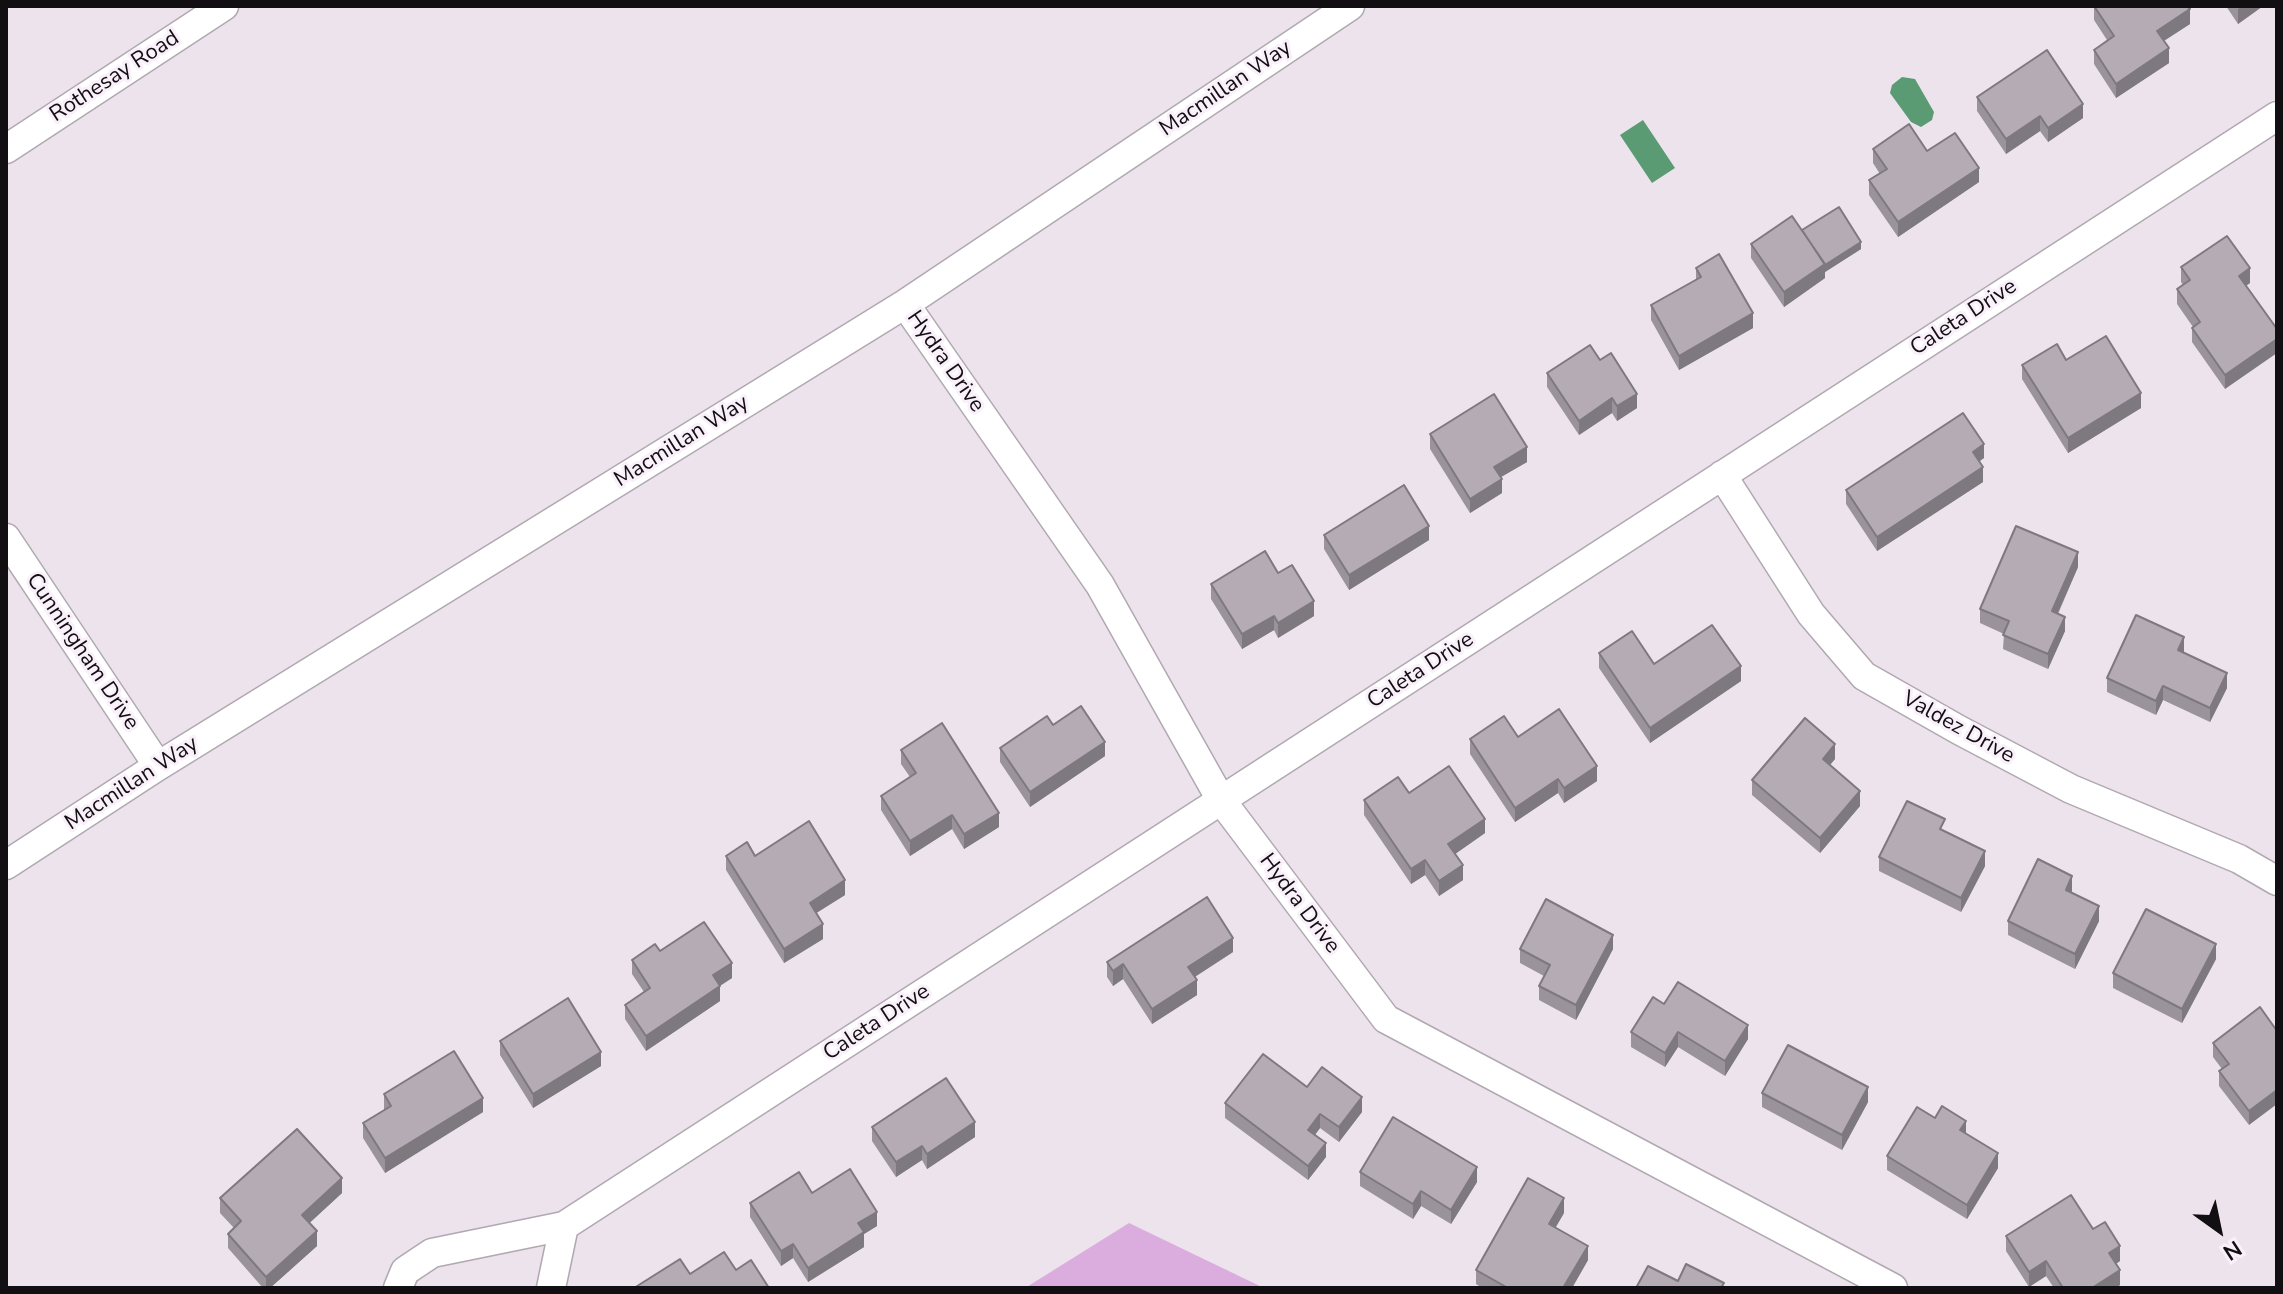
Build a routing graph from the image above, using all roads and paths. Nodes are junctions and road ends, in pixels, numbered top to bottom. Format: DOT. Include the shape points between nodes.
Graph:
graph roads {
  1 [pos="224,6"];
  2 [pos="1350,6"];
  3 [pos="2273,126"];
  4 [pos="6,149"];
  5 [pos="905,304"];
  6 [pos="1722,475"];
  7 [pos="6,538"];
  8 [pos="158,766"];
  9 [pos="1221,800"];
  10 [pos="6,865"];
  11 [pos="2277,881"];
  12 [pos="564,1226"];
  13 [pos="398,1288"];
  14 [pos="551,1288"];
  15 [pos="1893,1288"];
  1 -- 4 [label="street, Rothesay Road"];
  2 -- 5 [label="street, Macmillan Way"];
  3 -- 6 [label="street, Caleta Drive"];
  5 -- 8 [label="street, Macmillan Way"];
  5 -- 9 [label="street, Hydra Drive" via="1100,585"];
  6 -- 9 [label="street, Caleta Drive"];
  6 -- 11 [label="street, Valdez Drive" via="1811,614 1864,676 2071,789 2239,859"];
  7 -- 8 [label="street, Cunningham Drive"];
  8 -- 10 [label="street, Macmillan Way"];
  9 -- 12 [label="street, Caleta Drive"];
  9 -- 15 [label="street, Hydra Drive" via="1386,1019"];
  12 -- 13 [label="street, Caleta Drive" via="432,1253 405,1271"];
  12 -- 14 [label="street"];
}
